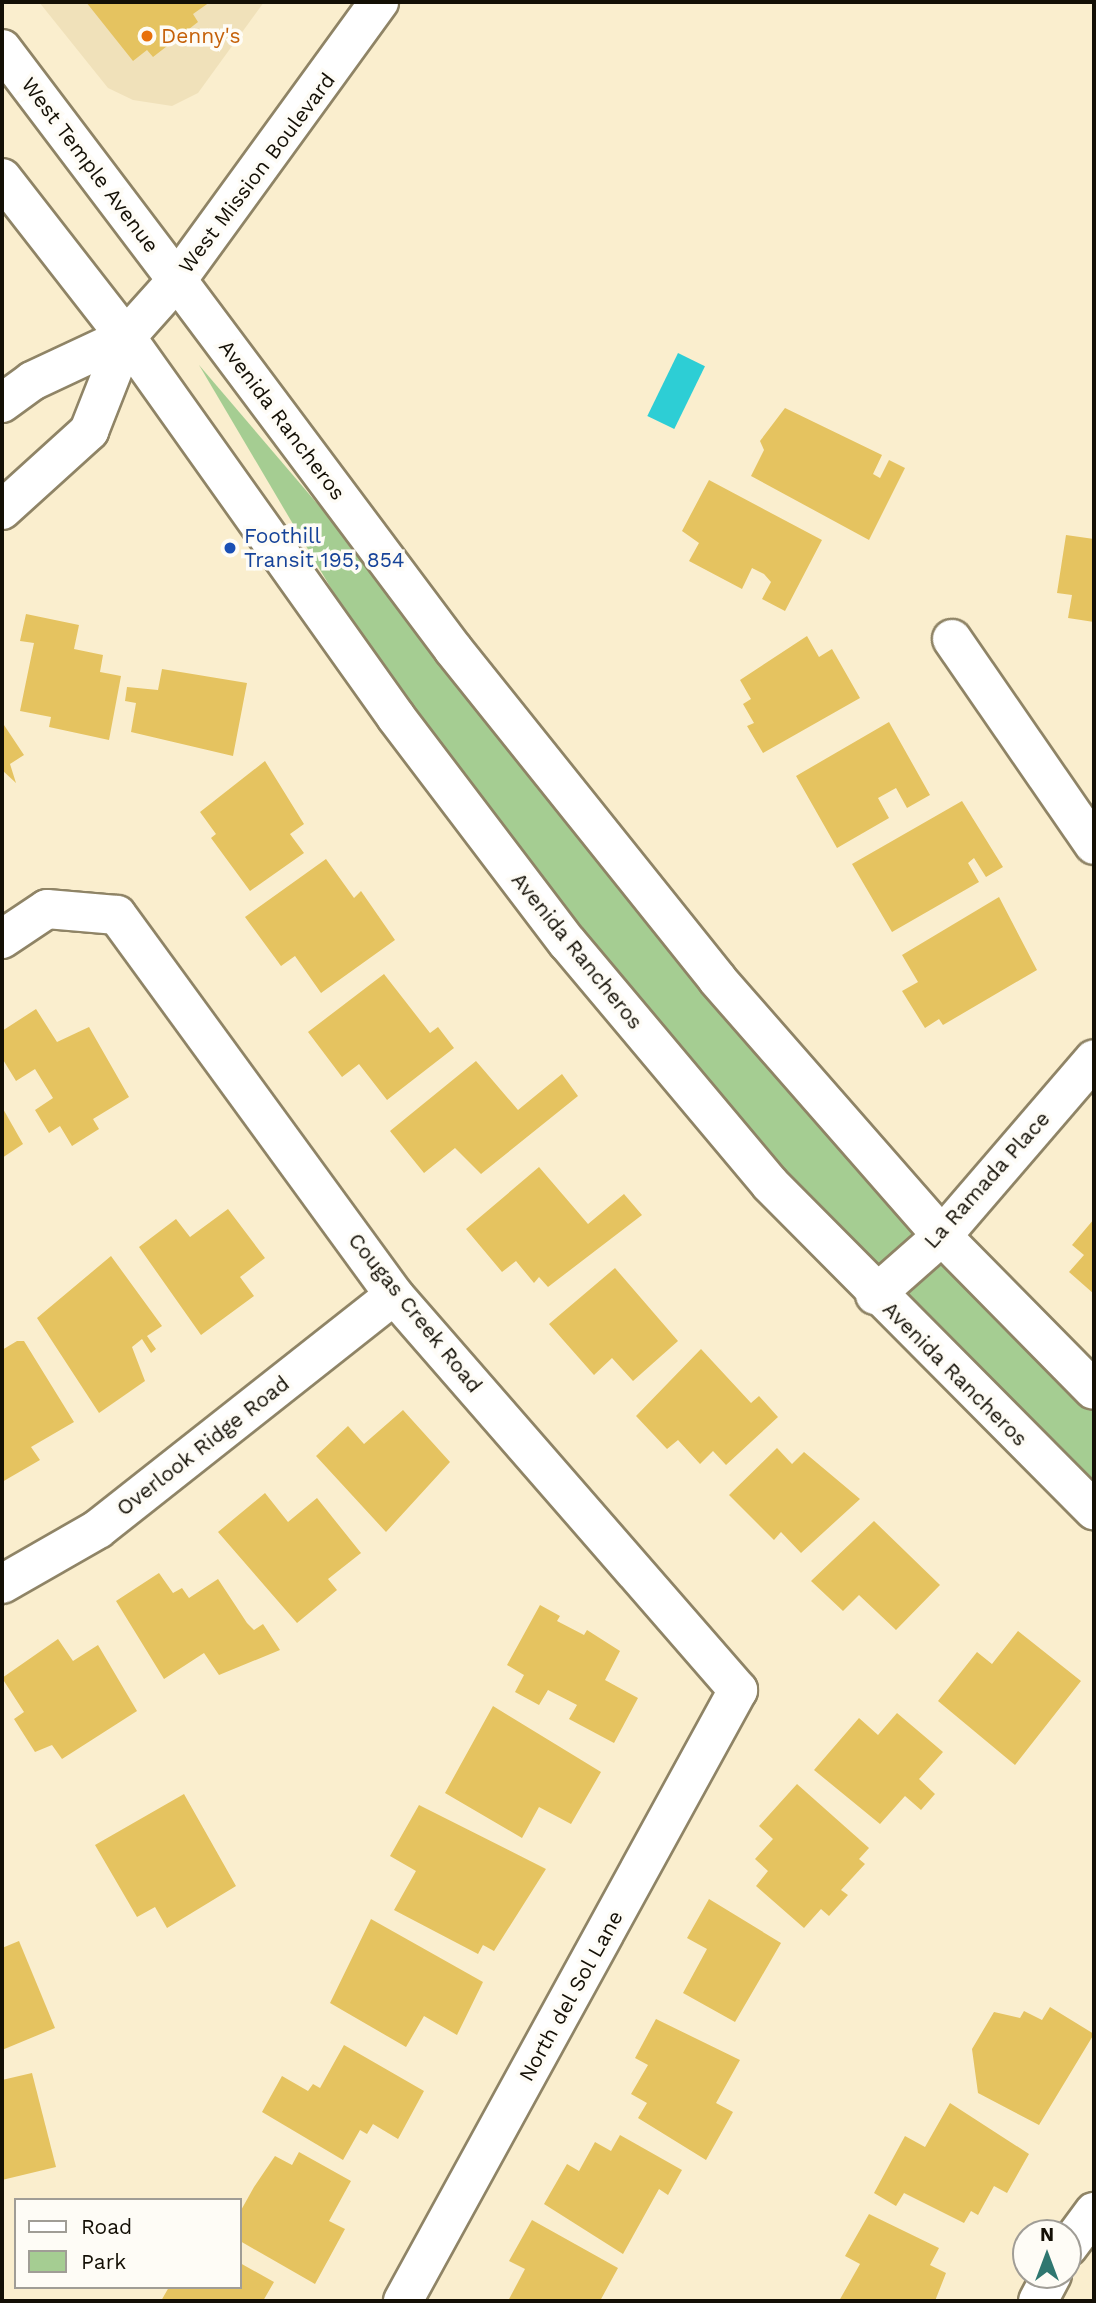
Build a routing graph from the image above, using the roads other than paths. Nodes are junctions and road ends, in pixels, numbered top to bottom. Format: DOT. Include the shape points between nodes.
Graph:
graph roads {
  1 [pos="379,2"];
  2 [pos="2,50"];
  3 [pos="2,178"];
  4 [pos="177,280"];
  5 [pos="126,337"];
  6 [pos="2,404"];
  7 [pos="2,510"];
  8 [pos="952,639"];
  9 [pos="1094,845"];
  10 [pos="2,939"];
  11 [pos="1094,1059"];
  12 [pos="942,1236"];
  13 [pos="394,1295"];
  14 [pos="875,1295"];
  15 [pos="1094,1390"];
  16 [pos="1094,1510"];
  17 [pos="2,1584"];
  18 [pos="738,1690"];
  19 [pos="403,2301"];
  1 -- 4 [label="main road, West Mission Boulevard"];
  2 -- 4 [label="main road, West Temple Avenue"];
  3 -- 5 [label="main road"];
  4 -- 5 [label="main road, West Mission Boulevard"];
  4 -- 12 [label="main road, Avenida Rancheros" via="470,670 717,979"];
  5 -- 6 [label="main road" via="32,381"];
  5 -- 7 [label="main road" via="89,431"];
  5 -- 14 [label="main road, Avenida Rancheros" via="396,717 566,943 770,1184"];
  8 -- 9 [label="main road"];
  10 -- 13 [label="main road, Cougas Creek Road" via="47,909 117,915"];
  11 -- 12 [label="main road, La Ramada Place"];
  12 -- 14 [label="main road, La Ramada Place"];
  12 -- 15 [label="main road, Avenida Rancheros"];
  13 -- 17 [label="main road, Overlook Ridge Road" via="98,1529"];
  13 -- 18 [label="main road, Cougas Creek Road"];
  14 -- 16 [label="main road, Avenida Rancheros"];
  18 -- 19 [label="main road, North del Sol Lane"];
}
